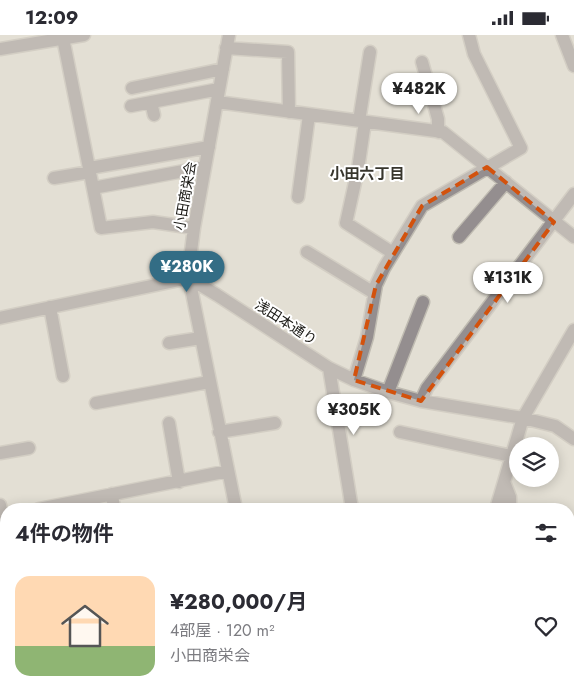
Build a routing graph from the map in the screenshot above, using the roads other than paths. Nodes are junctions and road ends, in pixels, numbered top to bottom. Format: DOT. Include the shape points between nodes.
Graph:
graph roads {
  1 [pos="84,35"];
  2 [pos="229,35"];
  3 [pos="469,35"];
  4 [pos="562,35"];
  5 [pos="63,38"];
  6 [pos="226,48"];
  7 [pos="0,49"];
  8 [pos="370,52"];
  9 [pos="422,62"];
  10 [pos="574,66"];
  11 [pos="223,69"];
  12 [pos="132,88"];
  13 [pos="219,89"];
  14 [pos="217,102"];
  15 [pos="131,106"];
  16 [pos="289,112"];
  17 [pos="309,115"];
  18 [pos="362,122"];
  19 [pos="438,132"];
  20 [pos="209,147"];
  21 [pos="205,167"];
  22 [pos="487,167"];
  23 [pos="90,170"];
  24 [pos="54,178"];
  25 [pos="506,183"];
  26 [pos="93,188"];
  27 [pos="574,194"];
  28 [pos="298,197"];
  29 [pos="554,222"];
  30 [pos="194,228"];
  31 [pos="459,237"];
  32 [pos="574,237"];
  33 [pos="307,252"];
  34 [pos="393,253"];
  35 [pos="189,278"];
  36 [pos="374,293"];
  37 [pos="423,302"];
  38 [pos="50,307"];
  39 [pos="0,318"];
  40 [pos="574,330"];
  41 [pos="200,338"];
  42 [pos="169,343"];
  43 [pos="329,368"];
  44 [pos="63,376"];
  45 [pos="354,380"];
  46 [pos="209,382"];
  47 [pos="388,392"];
  48 [pos="421,401"];
  49 [pos="96,403"];
  50 [pos="523,418"];
  51 [pos="169,423"];
  52 [pos="275,423"];
  53 [pos="400,431"];
  54 [pos="219,432"];
  55 [pos="517,437"];
  56 [pos="574,439"];
  57 [pos="29,448"];
  58 [pos="0,453"];
  59 [pos="509,456"];
  60 [pos="509,463"];
  61 [pos="228,471"];
  62 [pos="178,481"];
  63 [pos="504,482"];
  64 [pos="112,494"];
  65 [pos="68,503"];
  66 [pos="113,503"];
  67 [pos="235,503"];
  68 [pos="351,503"];
  69 [pos="498,503"];
  70 [pos="510,503"];
  1 -- 5 [label="street"];
  2 -- 6 [label="street, 小田商栄会"];
  3 -- 22 [label="street" via="474,54 521,149"];
  4 -- 10 [label="street"];
  5 -- 7 [label="street"];
  5 -- 23 [label="street"];
  6 -- 11 [label="street, 小田商栄会"];
  6 -- 16 [label="street" via="288,52"];
  8 -- 18 [label="street"];
  9 -- 19 [label="street" via="438,119"];
  11 -- 12 [label="street"];
  11 -- 13 [label="street, 小田商栄会"];
  13 -- 14 [label="street, 小田商栄会"];
  13 -- 15 [label="street" via="153,109"];
  14 -- 16 [label="street"];
  14 -- 20 [label="street, 小田商栄会"];
  16 -- 17 [label="street"];
  17 -- 18 [label="street"];
  17 -- 28 [label="street"];
  18 -- 19 [label="street"];
  18 -- 34 [label="street" via="358,169 346,223"];
  19 -- 22 [label="street" via="443,132"];
  20 -- 21 [label="street, 小田商栄会"];
  20 -- 23 [label="street"];
  21 -- 26 [label="street"];
  21 -- 30 [label="street, 小田商栄会"];
  22 -- 25 [label="street"];
  22 -- 34 [label="street" via="422,206"];
  23 -- 24 [label="street"];
  23 -- 26 [label="street"];
  25 -- 29 [label="street"];
  25 -- 31 [label="street"];
  26 -- 30 [label="street" via="100,228 153,222"];
  27 -- 29 [label="street"];
  29 -- 32 [label="street"];
  29 -- 48 [label="street" via="427,388"];
  30 -- 35 [label="street, 小田商栄会"];
  33 -- 36 [label="street"];
  34 -- 36 [label="street"];
  35 -- 38 [label="street"];
  35 -- 41 [label="street, 小田商栄会"];
  35 -- 43 [label="street, 浅田本通り"];
  36 -- 45 [label="street"];
  37 -- 47 [label="street"];
  38 -- 39 [label="street"];
  38 -- 44 [label="street"];
  40 -- 50 [label="street"];
  41 -- 42 [label="street"];
  41 -- 46 [label="street, 小田商栄会"];
  43 -- 45 [label="street, 浅田本通り"];
  43 -- 68 [label="street"];
  45 -- 47 [label="street, 浅田本通り"];
  46 -- 49 [label="street"];
  46 -- 54 [label="street, 小田商栄会"];
  47 -- 48 [label="street, 浅田本通り"];
  48 -- 50 [label="street, 浅田本通り"];
  50 -- 55 [label="street"];
  50 -- 56 [label="street, 浅田本通り" via="555,426"];
  51 -- 62 [label="street"];
  52 -- 54 [label="street"];
  53 -- 59 [label="street"];
  54 -- 61 [label="street, 小田商栄会"];
  57 -- 58 [label="street"];
  60 -- 63 [label="street"];
  61 -- 62 [label="street"];
  61 -- 67 [label="street, 小田商栄会"];
  62 -- 64 [label="street"];
  63 -- 69 [label="street"];
  63 -- 70 [label="street"];
  64 -- 65 [label="street"];
  64 -- 66 [label="street"];
}
